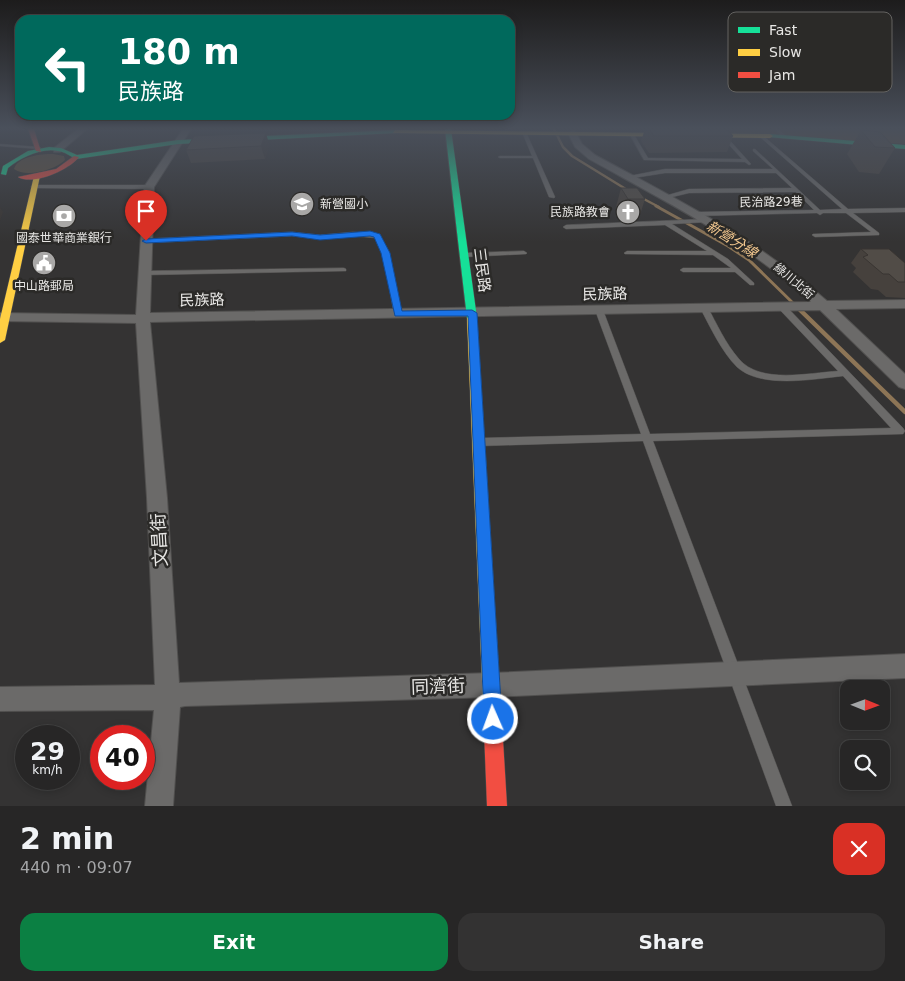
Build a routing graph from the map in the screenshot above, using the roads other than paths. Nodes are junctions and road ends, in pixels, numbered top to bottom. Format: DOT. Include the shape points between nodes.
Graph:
graph roads {
  1 [pos="66,167"];
  2 [pos="162,167"];
  3 [pos="453,167"];
  4 [pos="539,167"];
  5 [pos="610,167"];
  6 [pos="772,167"];
  7 [pos="797,167"];
  8 [pos="777,171"];
  9 [pos="2,174"];
  10 [pos="627,177"];
  11 [pos="36,182"];
  12 [pos="149,187"];
  13 [pos="797,190"];
  14 [pos="664,197"];
  15 [pos="552,198"];
  16 [pos="905,210"];
  17 [pos="848,212"];
  18 [pos="820,213"];
  19 [pos="699,219"];
  20 [pos="668,224"];
  21 [pos="566,227"];
  22 [pos="815,236"];
  23 [pos="146,241"];
  24 [pos="524,253"];
  25 [pos="627,253"];
  26 [pos="714,253"];
  27 [pos="465,255"];
  28 [pos="344,270"];
  29 [pos="683,270"];
  30 [pos="738,270"];
  31 [pos="145,273"];
  32 [pos="752,284"];
  33 [pos="905,304"];
  34 [pos="782,307"];
  35 [pos="816,307"];
  36 [pos="704,308"];
  37 [pos="599,310"];
  38 [pos="472,313"];
  39 [pos="398,314"];
  40 [pos="3,317"];
  41 [pos="143,319"];
  42 [pos="0,340"];
  43 [pos="844,373"];
  44 [pos="905,383"];
  45 [pos="647,438"];
  46 [pos="480,442"];
  47 [pos="905,666"];
  48 [pos="735,673"];
  49 [pos="492,684"];
  50 [pos="168,697"];
  51 [pos="0,700"];
  52 [pos="159,806"];
  53 [pos="497,806"];
  54 [pos="784,806"];
  1 -- 11 [label="street"];
  2 -- 12 [label="street, 文昌街"];
  3 -- 27 [label="street, 三民路"];
  4 -- 15 [label="lane"];
  5 -- 10 [label="street, 綠川北街"];
  6 -- 8 [label="lane"];
  7 -- 17 [label="lane, 民治路29巷"];
  8 -- 10 [label="lane" via="665,171"];
  8 -- 13 [label="lane"];
  9 -- 11 [label="street"];
  10 -- 14 [label="street, 綠川北街"];
  11 -- 12 [label="lane"];
  11 -- 40 [label="street"];
  12 -- 23 [label="street, 文昌街"];
  13 -- 14 [label="lane" via="689,191"];
  13 -- 18 [label="lane"];
  14 -- 19 [label="street, 綠川北街"];
  16 -- 17 [label="lane, 民治路29巷"];
  17 -- 18 [label="lane, 民治路29巷"];
  17 -- 22 [label="lane, 民治路29巷" via="877,234"];
  18 -- 19 [label="lane, 民治路29巷"];
  19 -- 20 [label="lane, 民治路29巷"];
  19 -- 35 [label="street, 綠川北街" via="734,237 774,264"];
  20 -- 21 [label="lane, 民治路29巷"];
  20 -- 26 [label="lane"];
  23 -- 31 [label="street, 文昌街"];
  23 -- 39 [label="lane" via="292,234 320,238 353,234 378,236 386,253"];
  24 -- 27 [label="lane"];
  25 -- 26 [label="lane"];
  26 -- 30 [label="lane"];
  27 -- 38 [label="street, 三民路"];
  28 -- 31 [label="lane"];
  29 -- 30 [label="lane"];
  30 -- 32 [label="lane"];
  31 -- 41 [label="street, 文昌街"];
  33 -- 35 [label="street"];
  34 -- 35 [label="street"];
  34 -- 36 [label="street, 民族路"];
  34 -- 43 [label="lane"];
  35 -- 44 [label="street, 綠川北街"];
  36 -- 37 [label="street, 民族路"];
  36 -- 43 [label="lane" via="730,351 742,367 750,371 780,377"];
  37 -- 38 [label="street, 民族路"];
  37 -- 45 [label="lane"];
  38 -- 39 [label="street, 民族路"];
  38 -- 46 [label="street, 三民路"];
  39 -- 41 [label="street, 民族路"];
  40 -- 41 [label="street, 民族路"];
  40 -- 42 [label="street"];
  41 -- 50 [label="street, 文昌街"];
  43 -- 45 [label="lane" via="900,431"];
  45 -- 46 [label="lane"];
  45 -- 48 [label="lane"];
  46 -- 49 [label="street, 三民路"];
  47 -- 48 [label="street, 同濟街"];
  48 -- 49 [label="street, 同濟街"];
  48 -- 54 [label="lane"];
  49 -- 50 [label="street, 同濟街"];
  49 -- 53 [label="street, 三民路"];
  50 -- 51 [label="street, 同濟街"];
  50 -- 52 [label="street, 文昌街"];
}
